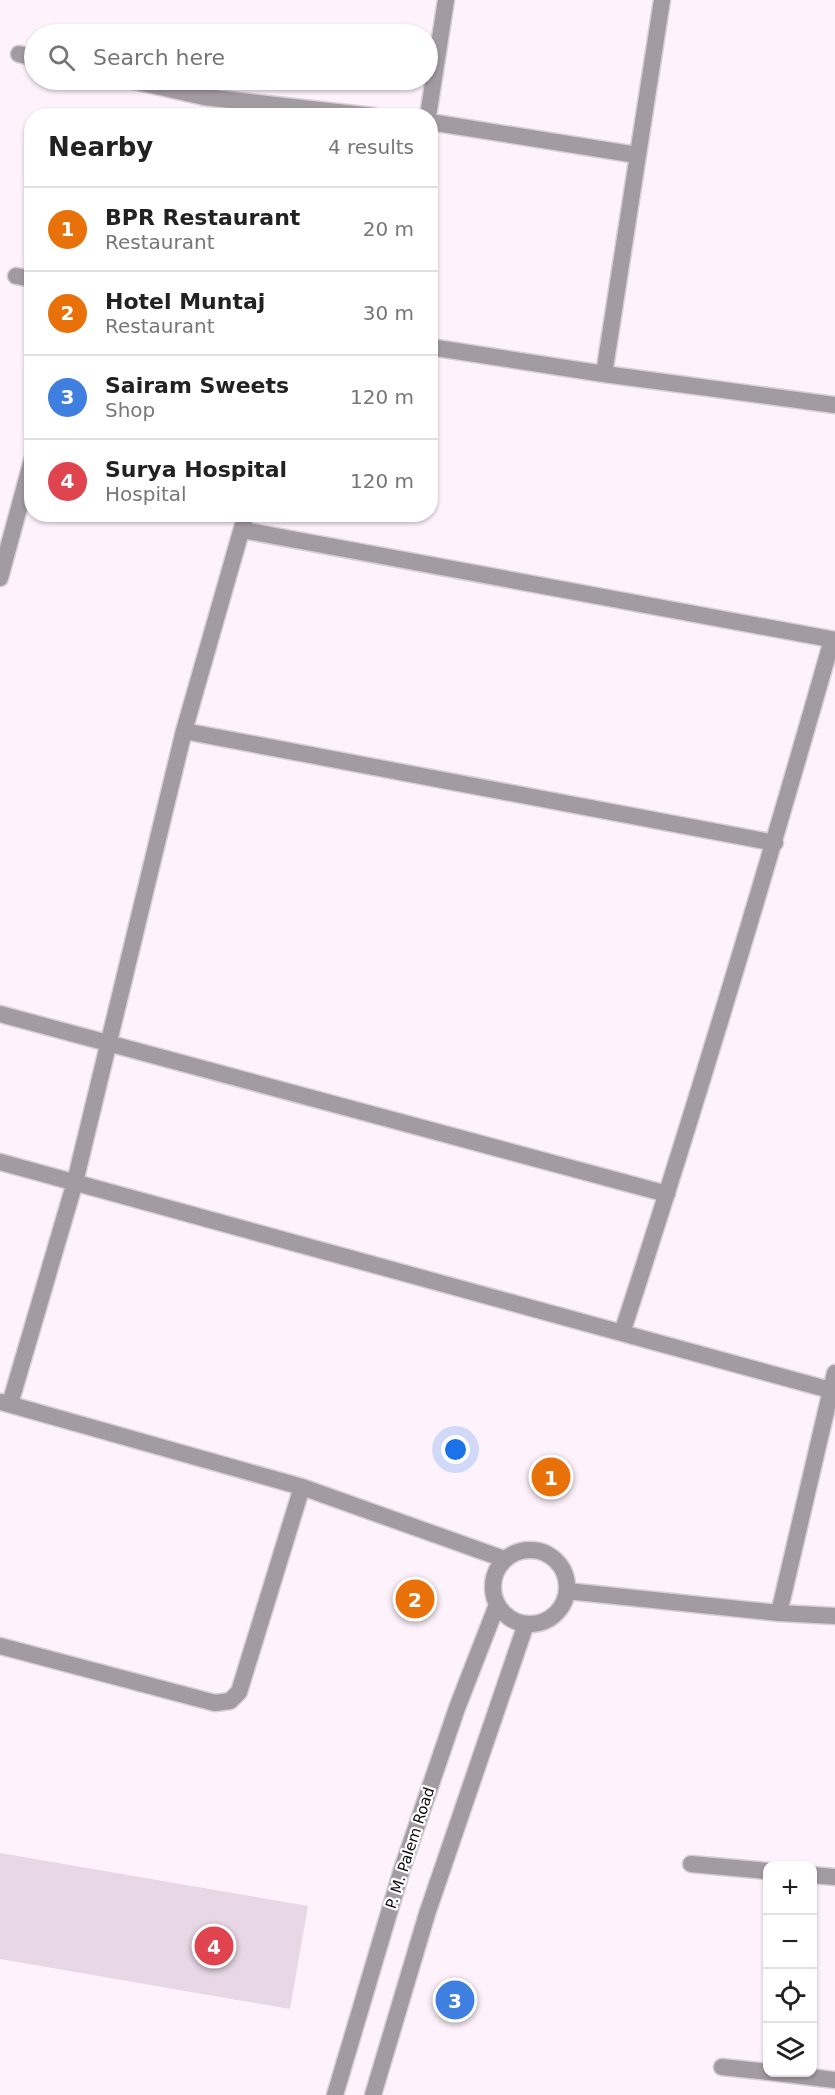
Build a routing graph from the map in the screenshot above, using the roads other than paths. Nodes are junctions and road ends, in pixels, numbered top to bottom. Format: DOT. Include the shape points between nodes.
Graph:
graph roads {
  1 [pos="446,0"];
  2 [pos="662,0"];
  3 [pos="438,52"];
  4 [pos="173,90"];
  5 [pos="432,90"];
  6 [pos="302,108"];
  7 [pos="429,108"];
  8 [pos="438,123"];
  9 [pos="637,155"];
  10 [pos="438,348"];
  11 [pos="604,374"];
  12 [pos="835,405"];
  13 [pos="24,490"];
  14 [pos="244,522"];
  15 [pos="0,578"];
  16 [pos="834,640"];
  17 [pos="184,731"];
  18 [pos="775,843"];
  19 [pos="0,1014"];
  20 [pos="107,1045"];
  21 [pos="0,1162"];
  22 [pos="75,1182"];
  23 [pos="667,1194"];
  24 [pos="622,1333"];
  25 [pos="835,1373"];
  26 [pos="830,1390"];
  27 [pos="5,1403"];
  28 [pos="302,1487"];
  29 [pos="504,1559"];
  30 [pos="567,1591"];
  31 [pos="497,1605"];
  32 [pos="779,1613"];
  33 [pos="835,1616"];
  34 [pos="526,1624"];
  35 [pos="0,1646"];
  36 [pos="691,1864"];
  37 [pos="763,1871"];
  38 [pos="817,1875"];
  39 [pos="835,1877"];
  40 [pos="722,2067"];
  41 [pos="763,2071"];
  42 [pos="810,2077"];
  43 [pos="835,2080"];
  44 [pos="335,2095"];
  45 [pos="373,2095"];
  1 -- 3 [label="street"];
  2 -- 9 [label="street"];
  4 -- 6 [label="street"];
  5 -- 7 [label="street"];
  8 -- 9 [label="street"];
  9 -- 11 [label="street"];
  10 -- 11 [label="street"];
  11 -- 12 [label="street"];
  13 -- 15 [label="street"];
  14 -- 16 [label="street"];
  14 -- 17 [label="street"];
  16 -- 18 [label="street"];
  17 -- 18 [label="street"];
  17 -- 20 [label="street"];
  18 -- 23 [label="street"];
  19 -- 20 [label="street"];
  20 -- 22 [label="street"];
  20 -- 23 [label="street"];
  21 -- 22 [label="street"];
  22 -- 24 [label="street"];
  22 -- 27 [label="street"];
  23 -- 24 [label="street"];
  24 -- 26 [label="street"];
  25 -- 26 [label="street"];
  26 -- 32 [label="street"];
  27 -- 28 [label="street"];
  28 -- 29 [label="street"];
  28 -- 35 [label="street" via="239,1692 230,1701 215,1703"];
  29 -- 30 [label="street" via="527,1549 552,1556 566,1577"];
  29 -- 31 [label="street" via="492,1581"];
  30 -- 32 [label="street"];
  30 -- 34 [label="street" via="564,1602 548,1620"];
  31 -- 34 [label="street" via="504,1615"];
  31 -- 44 [label="street, P. M. Palem Road" via="402,1869"];
  32 -- 33 [label="street"];
  34 -- 45 [label="street" via="427,1914"];
  36 -- 37 [label="street"];
  38 -- 39 [label="street"];
  40 -- 41 [label="street"];
  42 -- 43 [label="street"];
}
